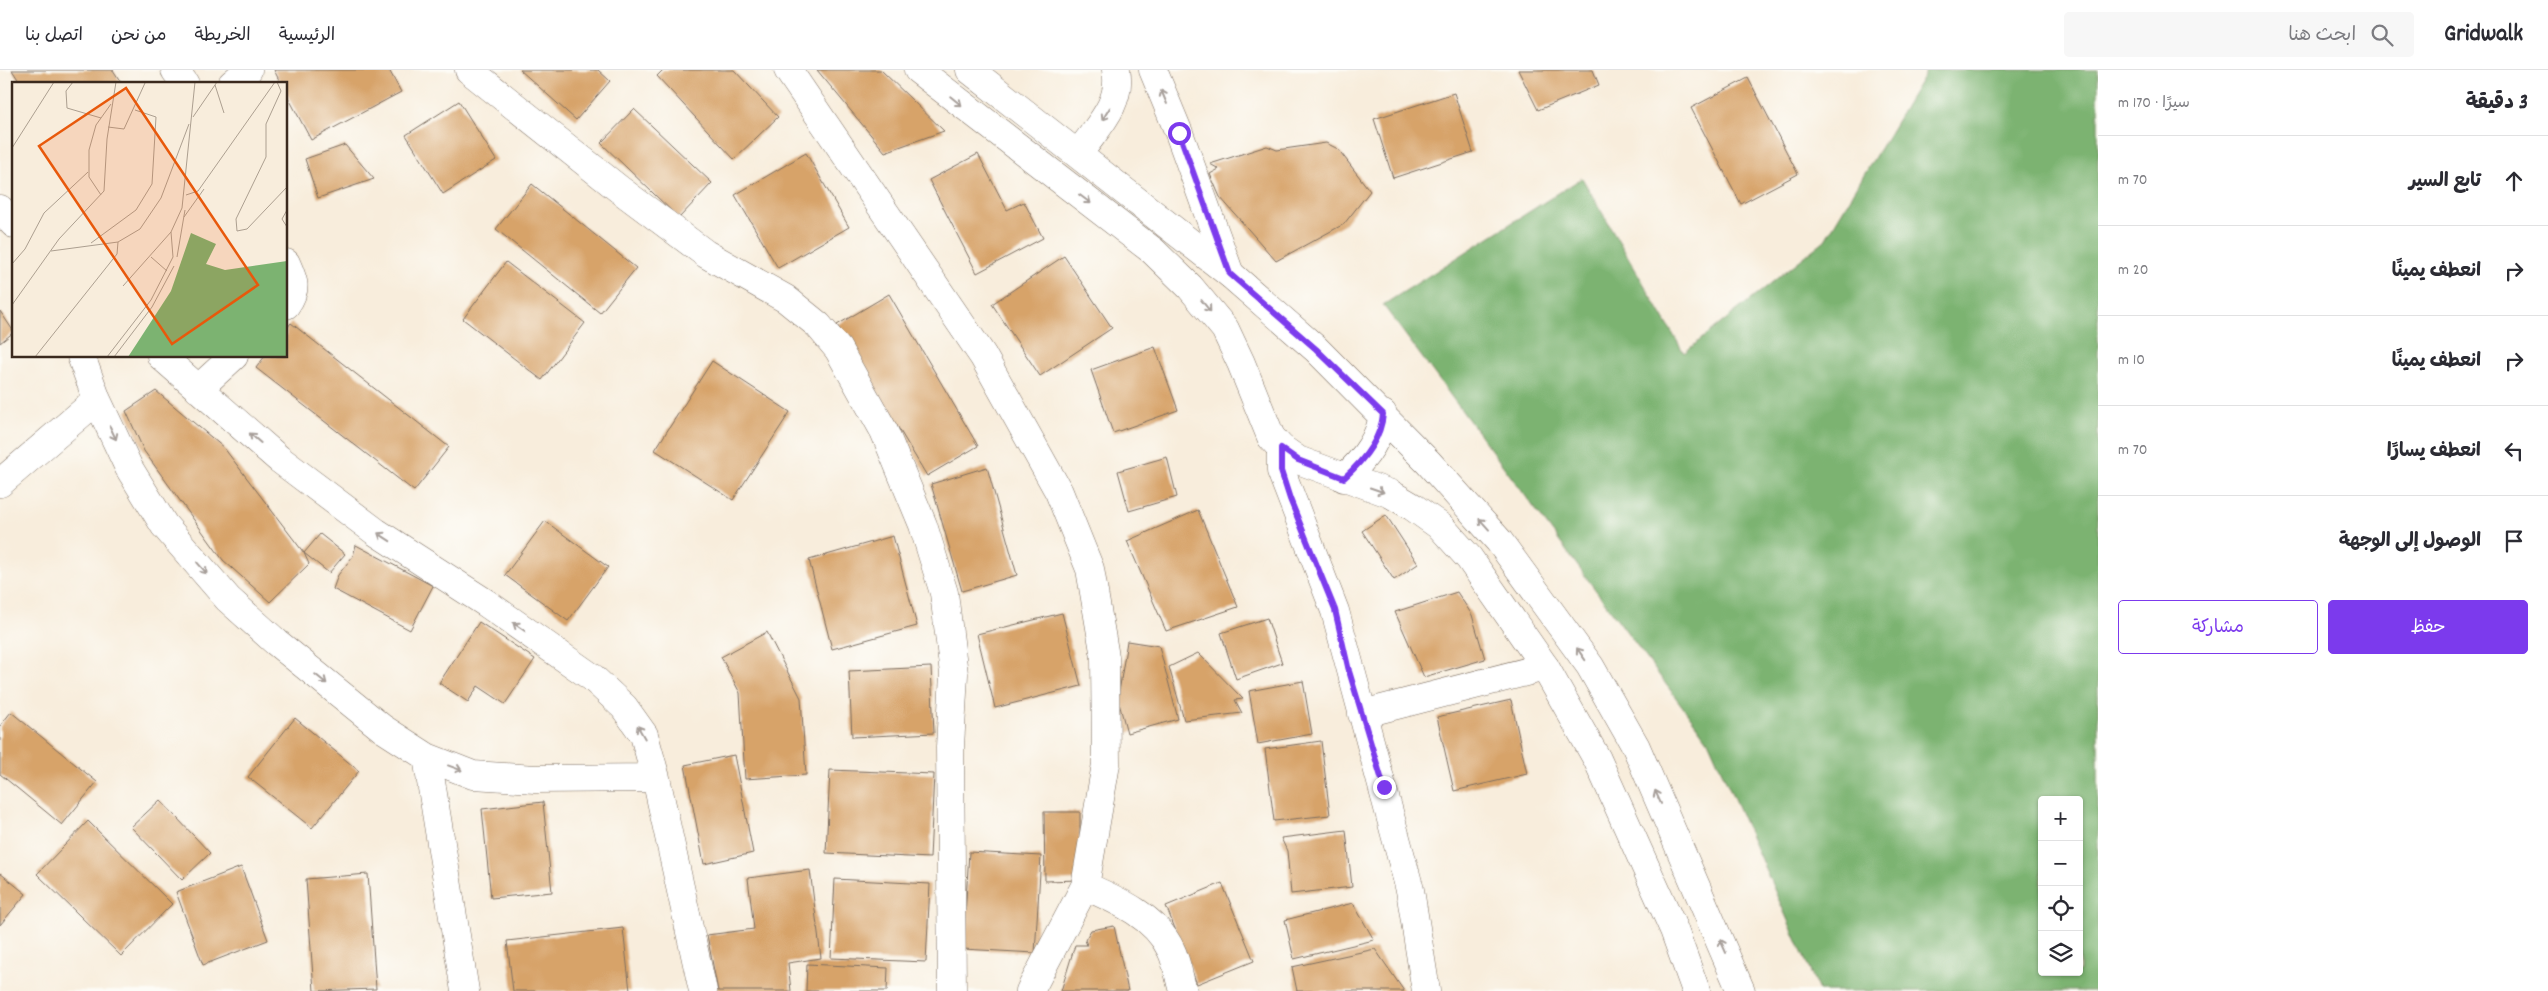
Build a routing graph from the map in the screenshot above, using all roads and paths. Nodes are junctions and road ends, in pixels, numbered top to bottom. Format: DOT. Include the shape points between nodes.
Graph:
graph roads {
  1 [pos="175,70"];
  2 [pos="248,70"];
  3 [pos="469,70"];
  4 [pos="788,70"];
  5 [pos="918,70"];
  6 [pos="970,70"];
  7 [pos="1116,70"];
  8 [pos="1153,70"];
  9 [pos="183,82"];
  10 [pos="234,82"];
  11 [pos="1079,153"];
  12 [pos="0,209"];
  13 [pos="12,222"];
  14 [pos="288,268"];
  15 [pos="1230,274"];
  16 [pos="288,302"];
  17 [pos="84,358"];
  18 [pos="163,358"];
  19 [pos="232,358"];
  20 [pos="198,389"];
  21 [pos="97,400"];
  22 [pos="1383,414"];
  23 [pos="1281,448"];
  24 [pos="1344,478"];
  25 [pos="0,482"];
  26 [pos="1545,667"];
  27 [pos="1362,714"];
  28 [pos="427,757"];
  29 [pos="656,778"];
  30 [pos="1085,886"];
  31 [pos="465,991"];
  32 [pos="703,991"];
  33 [pos="952,991"];
  34 [pos="1030,991"];
  35 [pos="1183,991"];
  36 [pos="1426,991"];
  37 [pos="1696,991"];
  38 [pos="1741,991"];
  1 -- 9 [label="street"];
  2 -- 10 [label="street"];
  3 -- 33 [label="street" via="706,254 786,299 818,325 838,349 884,431 923,524 944,593 954,674 950,746"];
  4 -- 30 [label="street" via="982,356 1059,492 1090,569 1106,657 1106,764"];
  5 -- 23 [label="street, one-way" via="1153,251 1190,286 1225,329 1271,437"];
  6 -- 11 [label="street"];
  7 -- 11 [label="street, one-way" via="1119,82 1117,97"];
  15 -- 8 [label="street, one-way"];
  11 -- 15 [label="street"];
  12 -- 13 [label="street"];
  14 -- 16 [label="street" via="294,294"];
  15 -- 22 [label="street" via="1316,349"];
  17 -- 21 [label="street"];
  18 -- 20 [label="street"];
  19 -- 20 [label="street"];
  29 -- 20 [label="street, one-way" via="644,735 624,707 592,678 486,603 376,532 278,459"];
  21 -- 25 [label="street"];
  21 -- 28 [label="street, one-way" via="130,468 164,525 228,598 276,642 382,728"];
  22 -- 24 [label="street" via="1377,439"];
  38 -- 22 [label="street, one-way" via="1636,747 1590,666 1499,541"];
  23 -- 24 [label="street" via="1298,460"];
  23 -- 27 [label="street" via="1281,471 1335,610"];
  24 -- 26 [label="street, one-way" via="1391,494 1441,527 1469,558"];
  26 -- 27 [label="street"];
  26 -- 37 [label="street" via="1597,759 1674,930"];
  27 -- 36 [label="street" via="1410,890"];
  28 -- 29 [label="street, one-way" via="473,774 535,779"];
  28 -- 31 [label="street"];
  29 -- 32 [label="street"];
  30 -- 34 [label="street"];
  30 -- 35 [label="street" via="1117,900 1155,926 1171,950"];
}
